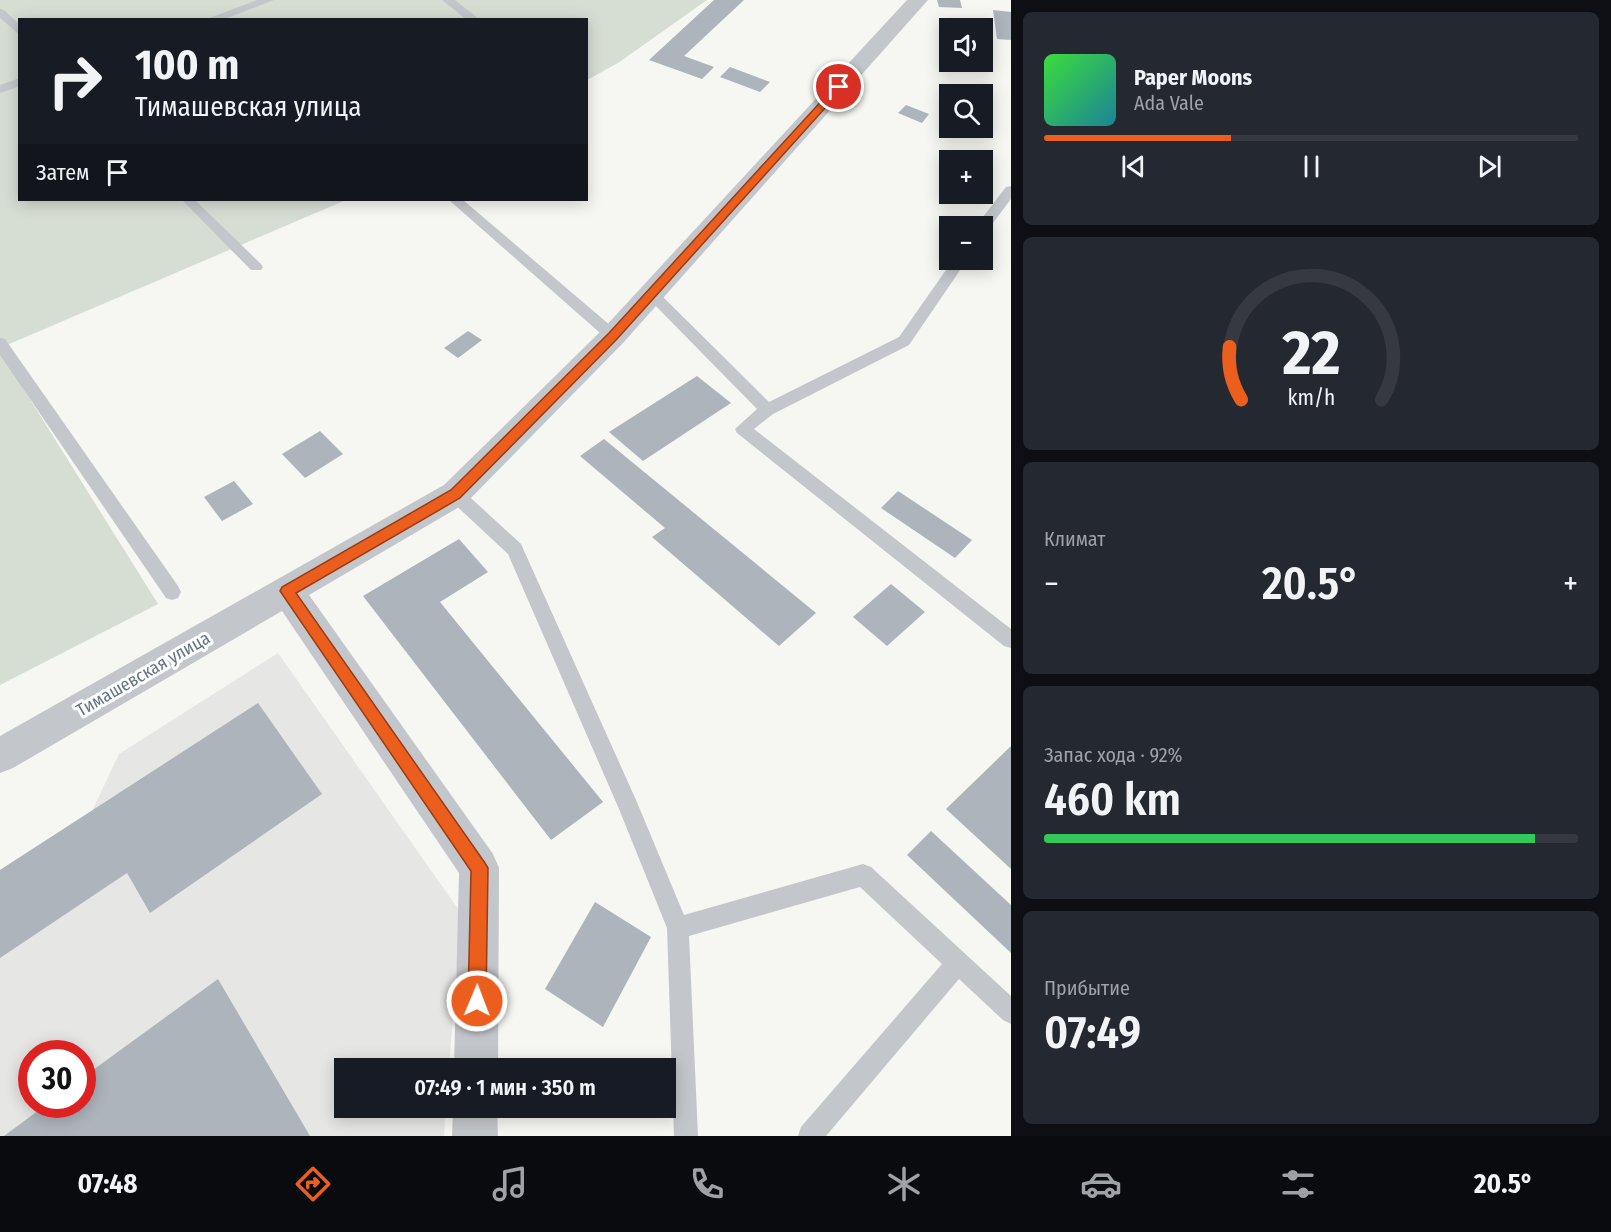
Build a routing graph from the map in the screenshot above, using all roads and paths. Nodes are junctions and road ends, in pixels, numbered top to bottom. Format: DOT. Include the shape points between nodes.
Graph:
graph roads {
  1 [pos="224,0"];
  2 [pos="268,0"];
  3 [pos="448,0"];
  4 [pos="918,0"];
  5 [pos="236,10"];
  6 [pos="0,12"];
  7 [pos="214,18"];
  8 [pos="245,18"];
  9 [pos="472,18"];
  10 [pos="18,30"];
  11 [pos="18,83"];
  12 [pos="0,89"];
  13 [pos="1011,190"];
  14 [pos="189,201"];
  15 [pos="456,201"];
  16 [pos="991,216"];
  17 [pos="256,267"];
  18 [pos="953,270"];
  19 [pos="651,294"];
  20 [pos="613,336"];
  21 [pos="0,343"];
  22 [pos="767,410"];
  23 [pos="455,494"];
  24 [pos="287,591"];
  25 [pos="172,592"];
  26 [pos="1011,640"];
  27 [pos="0,756"];
  28 [pos="678,928"];
  29 [pos="957,964"];
  30 [pos="1011,1012"];
  31 [pos="476,1058"];
  32 [pos="475,1118"];
  33 [pos="475,1136"];
  34 [pos="686,1136"];
  35 [pos="810,1136"];
  1 -- 5 [label="lane"];
  2 -- 5 [label="lane"];
  3 -- 9 [label="lane"];
  4 -- 19 [label="street, Тимашевская улица"];
  5 -- 7 [label="lane"];
  5 -- 8 [label="lane"];
  6 -- 10 [label="lane"];
  11 -- 12 [label="lane"];
  13 -- 16 [label="lane"];
  14 -- 17 [label="lane"];
  15 -- 20 [label="lane"];
  18 -- 22 [label="lane" via="904,341"];
  19 -- 20 [label="street, Тимашевская улица"];
  19 -- 22 [label="lane"];
  20 -- 23 [label="street, Тимашевская улица"];
  21 -- 25 [label="lane"];
  22 -- 26 [label="lane" via="743,429"];
  23 -- 24 [label="street, Тимашевская улица"];
  23 -- 28 [label="lane" via="515,549"];
  24 -- 27 [label="street, Тимашевская улица"];
  24 -- 31 [label="street" via="480,868"];
  28 -- 29 [label="lane" via="863,875"];
  28 -- 34 [label="lane"];
  29 -- 30 [label="lane"];
  29 -- 35 [label="lane"];
  32 -- 33 [label="street"];
}
